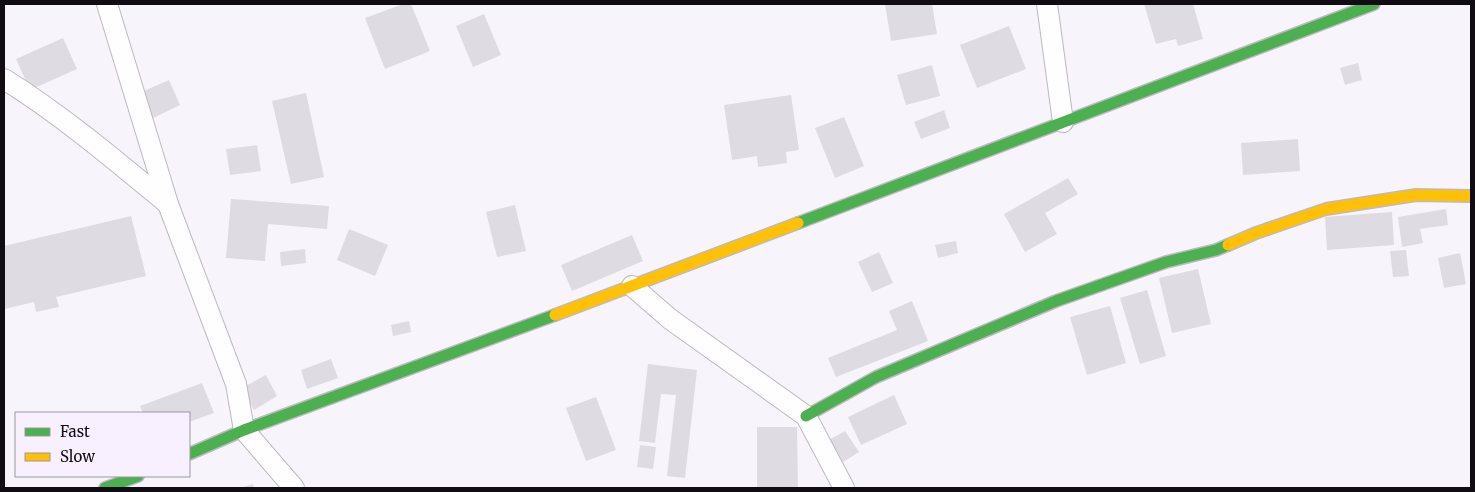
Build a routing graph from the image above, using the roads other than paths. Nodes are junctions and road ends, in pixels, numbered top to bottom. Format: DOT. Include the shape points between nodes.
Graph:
graph roads {
  1 [pos="108,4"];
  2 [pos="1046,4"];
  3 [pos="1374,4"];
  4 [pos="4,79"];
  5 [pos="1063,122"];
  6 [pos="1471,196"];
  7 [pos="168,204"];
  8 [pos="632,286"];
  9 [pos="806,416"];
  10 [pos="244,430"];
  11 [pos="190,454"];
  12 [pos="137,480"];
  13 [pos="105,488"];
  14 [pos="294,488"];
  15 [pos="844,488"];
  1 -- 7 [label="street"];
  2 -- 5 [label="street"];
  3 -- 5 [label="street"];
  4 -- 7 [label="street" via="29,94"];
  5 -- 8 [label="street"];
  6 -- 9 [label="street" via="1416,195 1326,208 1216,250 1166,262 1056,301 876,377"];
  7 -- 10 [label="street" via="236,384"];
  8 -- 9 [label="street" via="670,319"];
  8 -- 10 [label="street"];
  9 -- 15 [label="street"];
  10 -- 11 [label="street"];
  10 -- 14 [label="street"];
  12 -- 13 [label="street"];
}
